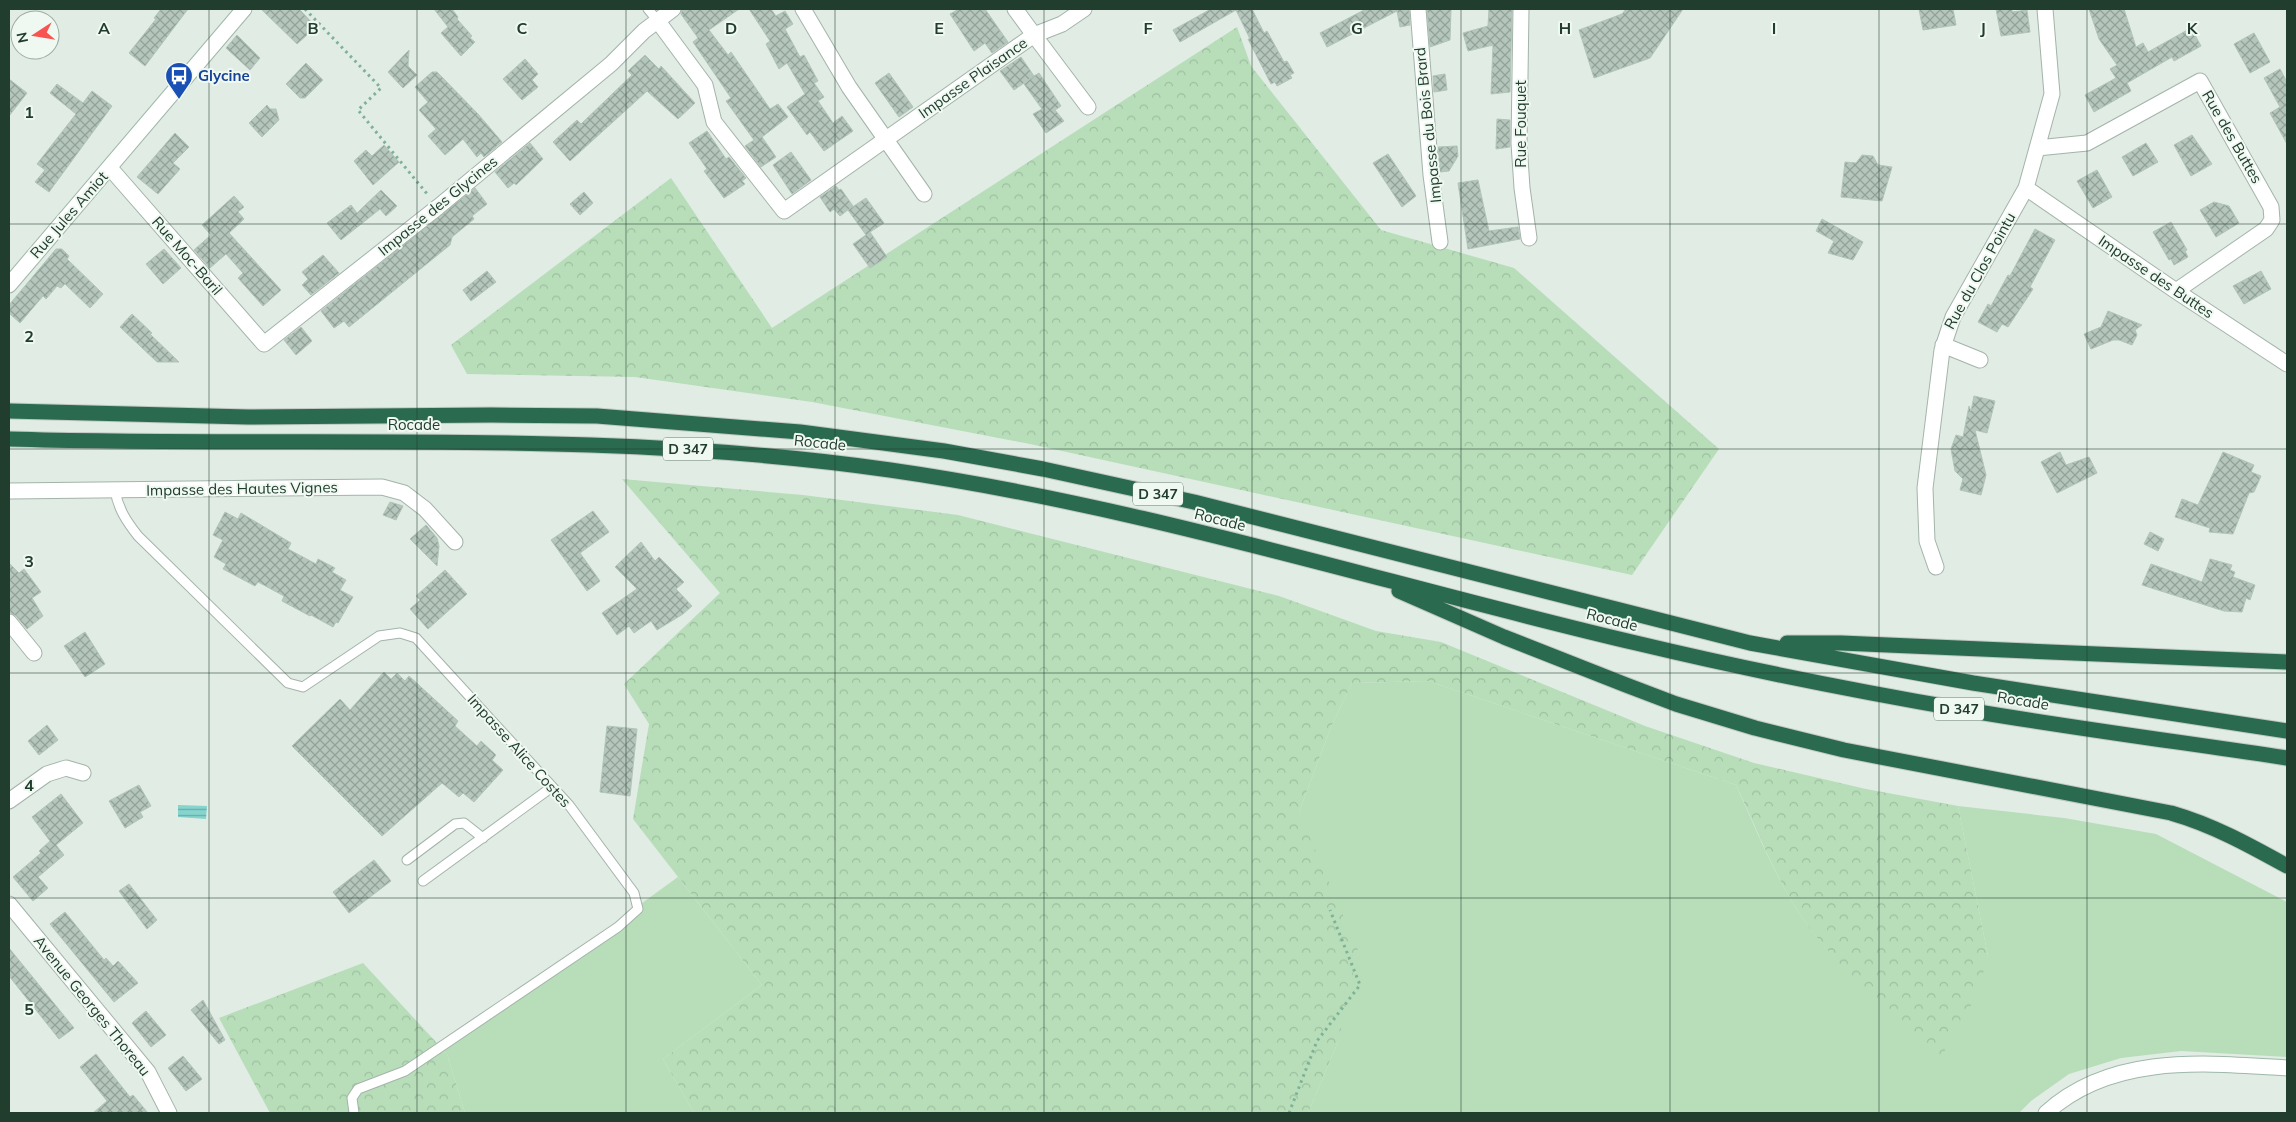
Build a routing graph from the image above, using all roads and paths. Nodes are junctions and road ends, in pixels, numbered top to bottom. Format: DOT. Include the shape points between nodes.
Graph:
graph roads {
  1 [pos="244,9"];
  2 [pos="305,9"];
  3 [pos="673,9"];
  4 [pos="803,9"];
  5 [pos="1015,9"];
  6 [pos="1084,9"];
  7 [pos="1418,9"];
  8 [pos="1522,9"];
  9 [pos="2045,9"];
  10 [pos="652,15"];
  11 [pos="1034,35"];
  12 [pos="1088,107"];
  13 [pos="887,140"];
  14 [pos="2037,148"];
  15 [pos="110,168"];
  16 [pos="2026,188"];
  17 [pos="924,194"];
  18 [pos="438,207"];
  19 [pos="1529,238"];
  20 [pos="1440,242"];
  21 [pos="9,285"];
  22 [pos="2176,291"];
  23 [pos="264,344"];
  24 [pos="1943,345"];
  25 [pos="1980,360"];
  26 [pos="2287,364"];
  27 [pos="9,411"];
  28 [pos="9,439"];
  29 [pos="115,490"];
  30 [pos="9,491"];
  31 [pos="455,542"];
  32 [pos="1936,567"];
  33 [pos="1354,572"];
  34 [pos="9,622"];
  35 [pos="1750,643"];
  36 [pos="34,653"];
  37 [pos="2287,662"];
  38 [pos="2287,731"];
  39 [pos="2287,758"];
  40 [pos="83,772"];
  41 [pos="552,787"];
  42 [pos="9,802"];
  43 [pos="483,838"];
  44 [pos="407,860"];
  45 [pos="2287,866"];
  46 [pos="423,881"];
  47 [pos="9,904"];
  48 [pos="1330,910"];
  49 [pos="2287,1068"];
  50 [pos="169,1113"];
  51 [pos="354,1113"];
  52 [pos="1289,1113"];
  53 [pos="2046,1113"];
  1 -- 15 [label="street, Rue Jules Amiot"];
  2 -- 18 [label="path" via="381,88 358,110"];
  3 -- 10 [label="street, Impasse des Glycines"];
  4 -- 13 [label="street" via="849,87"];
  5 -- 11 [label="street, Impasse Plaisance"];
  6 -- 11 [label="street" via="1062,24"];
  7 -- 20 [label="street, Impasse du Bois Brard"];
  8 -- 19 [label="street, Rue Fouquet" via="1519,142"];
  9 -- 14 [label="street, Rue du Clos Pointu" via="2052,94"];
  10 -- 13 [label="street, Impasse Plaisance" via="706,85 714,122 784,211"];
  10 -- 18 [label="street, Impasse des Glycines" via="611,64"];
  11 -- 12 [label="street"];
  11 -- 13 [label="street, Impasse Plaisance"];
  13 -- 17 [label="street"];
  14 -- 16 [label="street, Rue du Clos Pointu"];
  14 -- 22 [label="street, Rue des Buttes" via="2087,143 2200,81 2271,207 2272,220 2266,229"];
  15 -- 21 [label="street, Rue Jules Amiot"];
  15 -- 23 [label="street, Rue Moc-Baril"];
  16 -- 22 [label="street, Impasse des Buttes"];
  16 -- 24 [label="street, Rue du Clos Pointu" via="1952,317"];
  18 -- 23 [label="street, Impasse des Glycines"];
  22 -- 26 [label="street, Impasse des Buttes"];
  24 -- 25 [label="street"];
  24 -- 32 [label="street, Rue du Clos Pointu" via="1925,488 1927,541"];
  27 -- 35 [label="highway, D 347" via="248,417 597,416 800,432 944,451 1194,502"];
  28 -- 33 [label="highway, Rocade / D 347" via="544,443 689,449 799,458 896,470 1048,498"];
  29 -- 30 [label="street, Impasse des Hautes Vignes"];
  29 -- 31 [label="street, Impasse des Hautes Vignes" via="382,488 404,493"];
  29 -- 41 [label="lane, Impasse Alice Costes" via="126,522 138,536 288,683 303,687 379,636 400,632 416,638"];
  33 -- 39 [label="highway, Rocade / D 347" via="1772,674 1969,710"];
  33 -- 45 [label="highway" via="1643,692 1725,719 1844,750 2171,813 2214,827"];
  34 -- 36 [label="street"];
  35 -- 37 [label="highway" via="1841,643"];
  35 -- 38 [label="highway, D 347" via="1973,683"];
  40 -- 42 [label="street" via="66,768 47,774"];
  41 -- 43 [label="lane"];
  41 -- 51 [label="lane, Impasse Alice Costes" via="634,893 638,909 618,927 405,1071 358,1089 352,1098"];
  43 -- 44 [label="lane" via="464,823 454,824"];
  43 -- 46 [label="lane"];
  47 -- 50 [label="street, Avenue Georges Thoreau" via="148,1072"];
  48 -- 52 [label="path" via="1360,985 1317,1041"];
  49 -- 53 [label="street" via="2181,1064 2125,1072 2081,1087"];
}
